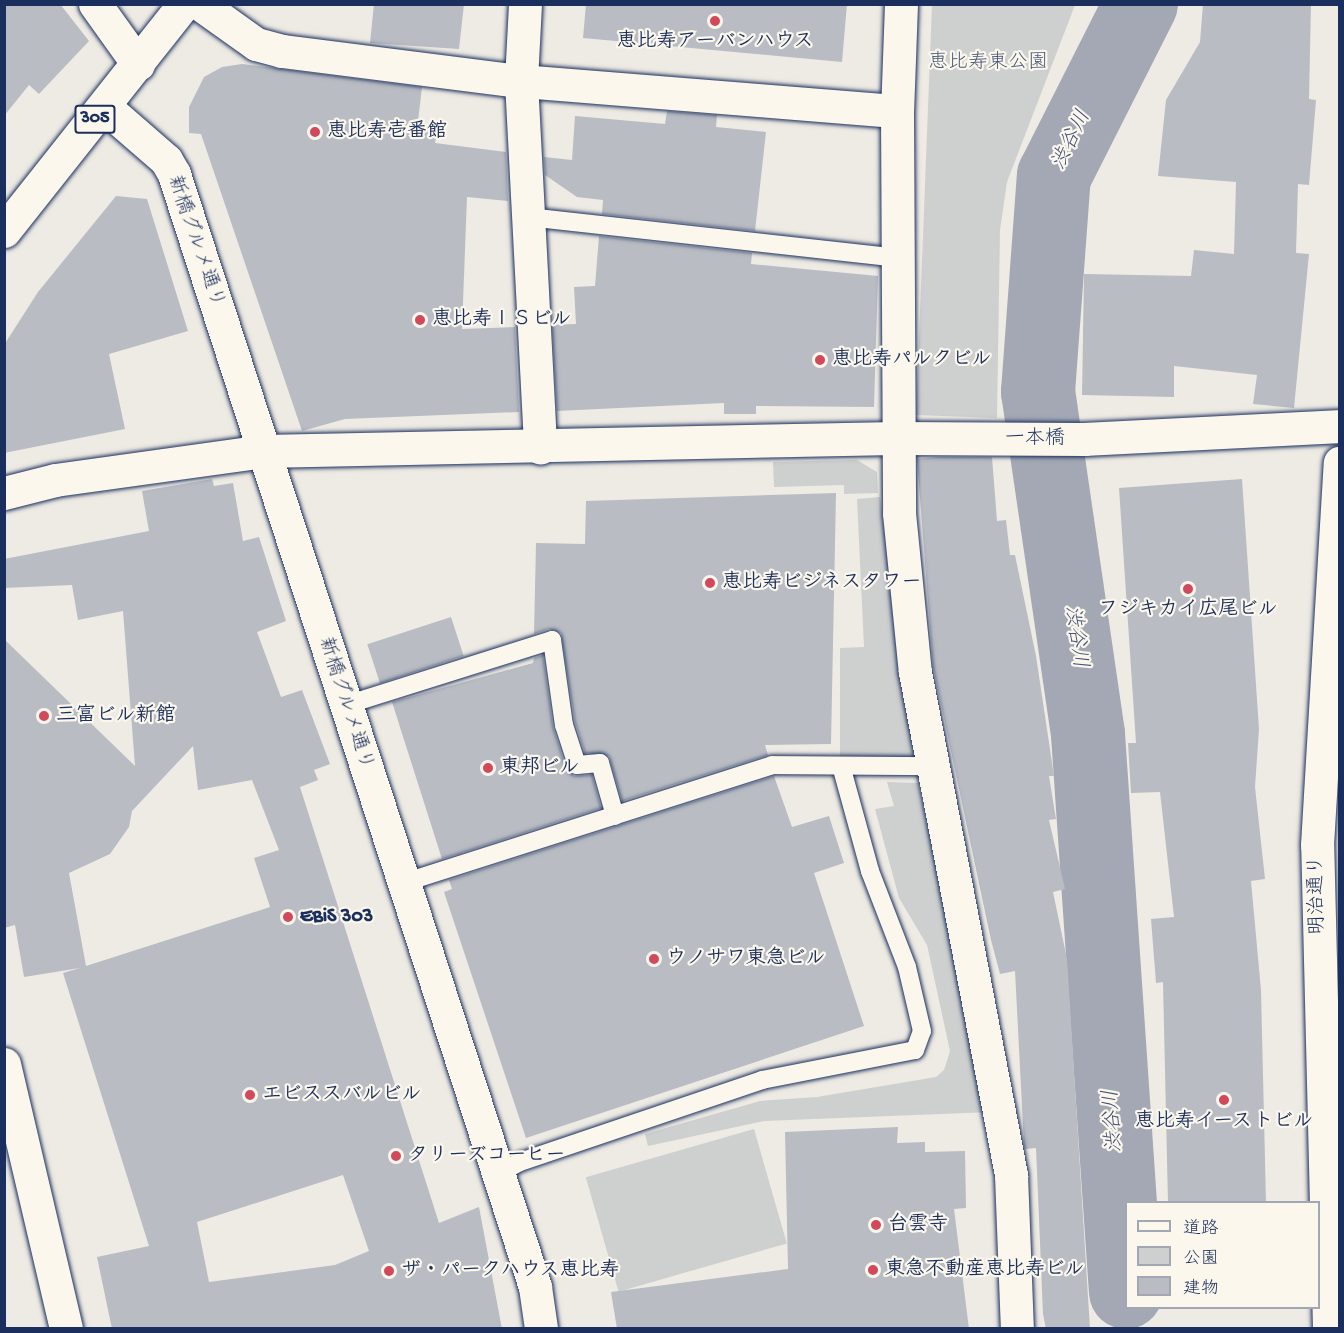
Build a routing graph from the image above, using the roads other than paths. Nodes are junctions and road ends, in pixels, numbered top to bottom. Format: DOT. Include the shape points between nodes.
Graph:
graph roads {
  1 [pos="94,4"];
  2 [pos="184,4"];
  3 [pos="200,4"];
  4 [pos="525,4"];
  5 [pos="901,4"];
  6 [pos="138,64"];
  7 [pos="521,81"];
  8 [pos="105,107"];
  9 [pos="897,111"];
  10 [pos="528,218"];
  11 [pos="4,231"];
  12 [pos="897,258"];
  13 [pos="1340,426"];
  14 [pos="895,438"];
  15 [pos="540,448"];
  16 [pos="263,451"];
  17 [pos="1340,463"];
  18 [pos="4,493"];
  19 [pos="346,705"];
  20 [pos="841,766"];
  21 [pos="932,766"];
  22 [pos="615,816"];
  23 [pos="404,883"];
  24 [pos="4,1064"];
  25 [pos="498,1174"];
  26 [pos="66,1329"];
  27 [pos="541,1329"];
  28 [pos="1017,1329"];
  29 [pos="1329,1329"];
  1 -- 6 [label="street"];
  2 -- 6 [label="street, 305"];
  3 -- 7 [label="street" via="256,44 282,51"];
  4 -- 7 [label="street"];
  5 -- 9 [label="street"];
  6 -- 8 [label="street, 305"];
  7 -- 9 [label="street"];
  7 -- 10 [label="street"];
  8 -- 11 [label="street, 305"];
  8 -- 16 [label="street, 新橋グルメ通り" via="166,160 174,174"];
  9 -- 12 [label="street"];
  10 -- 12 [label="lane"];
  10 -- 15 [label="street"];
  12 -- 14 [label="street"];
  13 -- 14 [label="street, 一本橋" via="1085,439"];
  14 -- 15 [label="street, 一本橋"];
  14 -- 21 [label="street" via="898,513 915,672"];
  15 -- 16 [label="street, 一本橋"];
  16 -- 18 [label="street, 一本橋" via="55,480"];
  16 -- 19 [label="street, 新橋グルメ通り"];
  17 -- 29 [label="street, 明治通り" via="1317,845"];
  19 -- 22 [label="lane" via="552,640 564,725 577,765 600,763"];
  19 -- 23 [label="street, 新橋グルメ通り"];
  20 -- 21 [label="lane"];
  20 -- 22 [label="lane" via="772,765"];
  20 -- 25 [label="lane" via="870,871 907,968 922,1031 915,1050 762,1080 520,1162"];
  21 -- 28 [label="street" via="1011,1175"];
  22 -- 23 [label="lane"];
  23 -- 25 [label="street, 新橋グルメ通り"];
  24 -- 26 [label="street"];
  25 -- 27 [label="street, 新橋グルメ通り" via="535,1287"];
}
